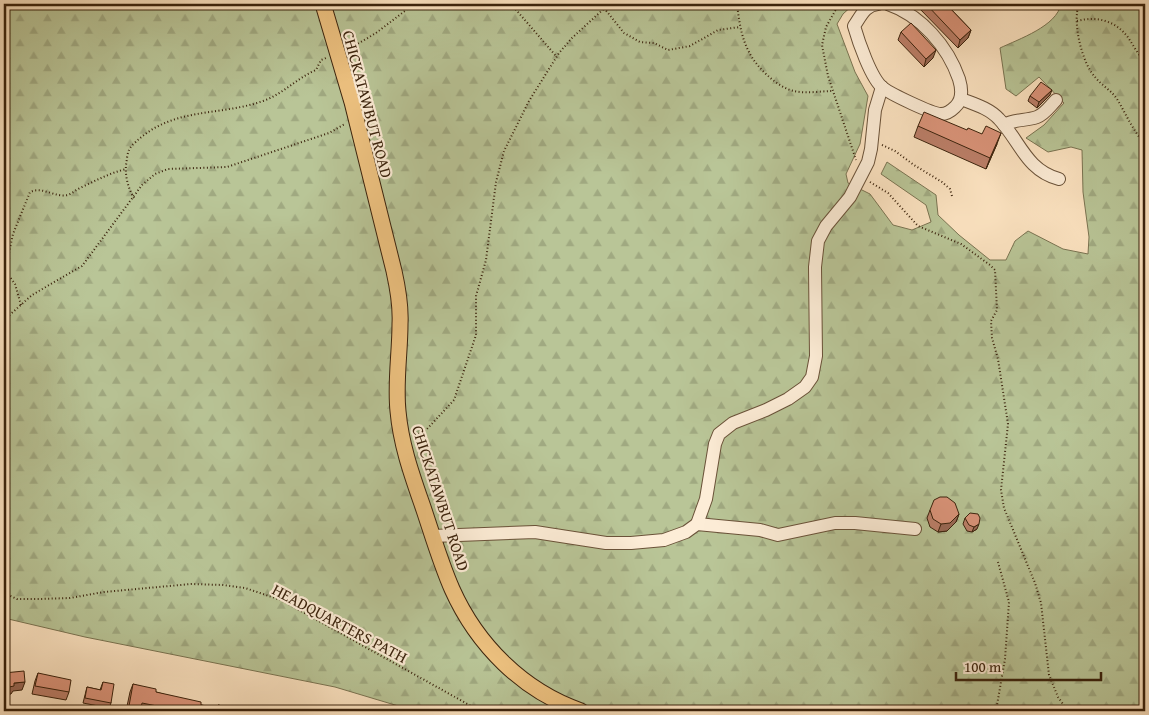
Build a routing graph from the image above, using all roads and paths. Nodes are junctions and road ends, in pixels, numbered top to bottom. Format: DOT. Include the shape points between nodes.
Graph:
graph roads {
  1 [pos="323,4"];
  2 [pos="414,4"];
  3 [pos="511,4"];
  4 [pos="609,4"];
  5 [pos="737,4"];
  6 [pos="840,4"];
  7 [pos="878,4"];
  8 [pos="888,4"];
  9 [pos="1080,4"];
  10 [pos="604,8"];
  11 [pos="1077,21"];
  12 [pos="740,27"];
  13 [pos="360,43"];
  14 [pos="556,56"];
  15 [pos="1145,61"];
  16 [pos="316,70"];
  17 [pos="882,87"];
  18 [pos="834,91"];
  19 [pos="961,99"];
  20 [pos="1056,100"];
  21 [pos="356,119"];
  22 [pos="1004,125"];
  23 [pos="872,143"];
  24 [pos="1145,144"];
  25 [pos="126,169"];
  26 [pos="862,174"];
  27 [pos="1059,179"];
  28 [pos="952,196"];
  29 [pos="134,198"];
  30 [pos="21,304"];
  31 [pos="4,320"];
  32 [pos="403,444"];
  33 [pos="698,524"];
  34 [pos="915,529"];
  35 [pos="433,536"];
  36 [pos="998,562"];
  37 [pos="4,593"];
  38 [pos="480,711"];
  39 [pos="581,711"];
  40 [pos="996,711"];
  41 [pos="1068,711"];
  1 -- 21 [label="main road, CHICKATAWBUT ROAD"];
  2 -- 13 [label="path"];
  3 -- 14 [label="path"];
  4 -- 10 [label="path"];
  5 -- 12 [label="path"];
  6 -- 18 [label="path" via="826,27 822,45"];
  7 -- 17 [label="lane" via="864,10 854,26 871,70"];
  8 -- 19 [label="lane" via="914,18 933,35 956,70"];
  9 -- 11 [label="path"];
  10 -- 12 [label="path" via="624,33 640,42 654,43 668,50 690,46 718,30"];
  10 -- 14 [label="path"];
  11 -- 15 [label="path" via="1088,18 1105,20 1123,32"];
  11 -- 24 [label="path" via="1086,64 1115,96"];
  12 -- 18 [label="path" via="749,53 777,84 794,91"];
  14 -- 32 [label="path" via="504,151 496,182 486,260 476,296 476,335 454,400 427,429"];
  16 -- 25 [label="path" via="264,101 178,118 148,132 129,150"];
  17 -- 19 [label="lane" via="937,113 951,111"];
  17 -- 23 [label="lane" via="875,110"];
  18 -- 26 [label="path"];
  19 -- 22 [label="lane" via="985,109"];
  20 -- 22 [label="lane" via="1037,117"];
  21 -- 29 [label="path" via="329,132 226,167 162,170 151,176"];
  21 -- 32 [label="main road, CHICKATAWBUT ROAD" via="399,298 397,398"];
  22 -- 27 [label="lane" via="1033,165 1046,175"];
  23 -- 26 [label="lane"];
  23 -- 28 [label="path" via="896,151 942,182"];
  25 -- 29 [label="path" via="128,189"];
  25 -- 30 [label="path" via="108,174 70,195 61,196 35,189 30,192 13,234 6,267"];
  26 -- 33 [label="lane" via="850,197 818,241 816,356 812,377 805,387 788,399 733,424 719,434"];
  26 -- 41 [label="path" via="888,193 918,226 961,244 995,270 997,303 991,321 992,338 1008,424 1001,490 1004,508 1041,603 1049,675"];
  29 -- 30 [label="path" via="82,266"];
  30 -- 31 [label="path"];
  32 -- 35 [label="main road, CHICKATAWBUT ROAD"];
  33 -- 34 [label="lane" via="760,530 778,535 835,523"];
  33 -- 35 [label="lane" via="679,535 644,542 606,543 535,532"];
  35 -- 39 [label="main road, CHICKATAWBUT ROAD" via="459,603 490,649 531,686"];
  36 -- 40 [label="path" via="1009,602 1005,659"];
  37 -- 38 [label="path, HEADQUARTERS PATH" via="17,599 40,599 191,584 245,588 281,600"];
}
